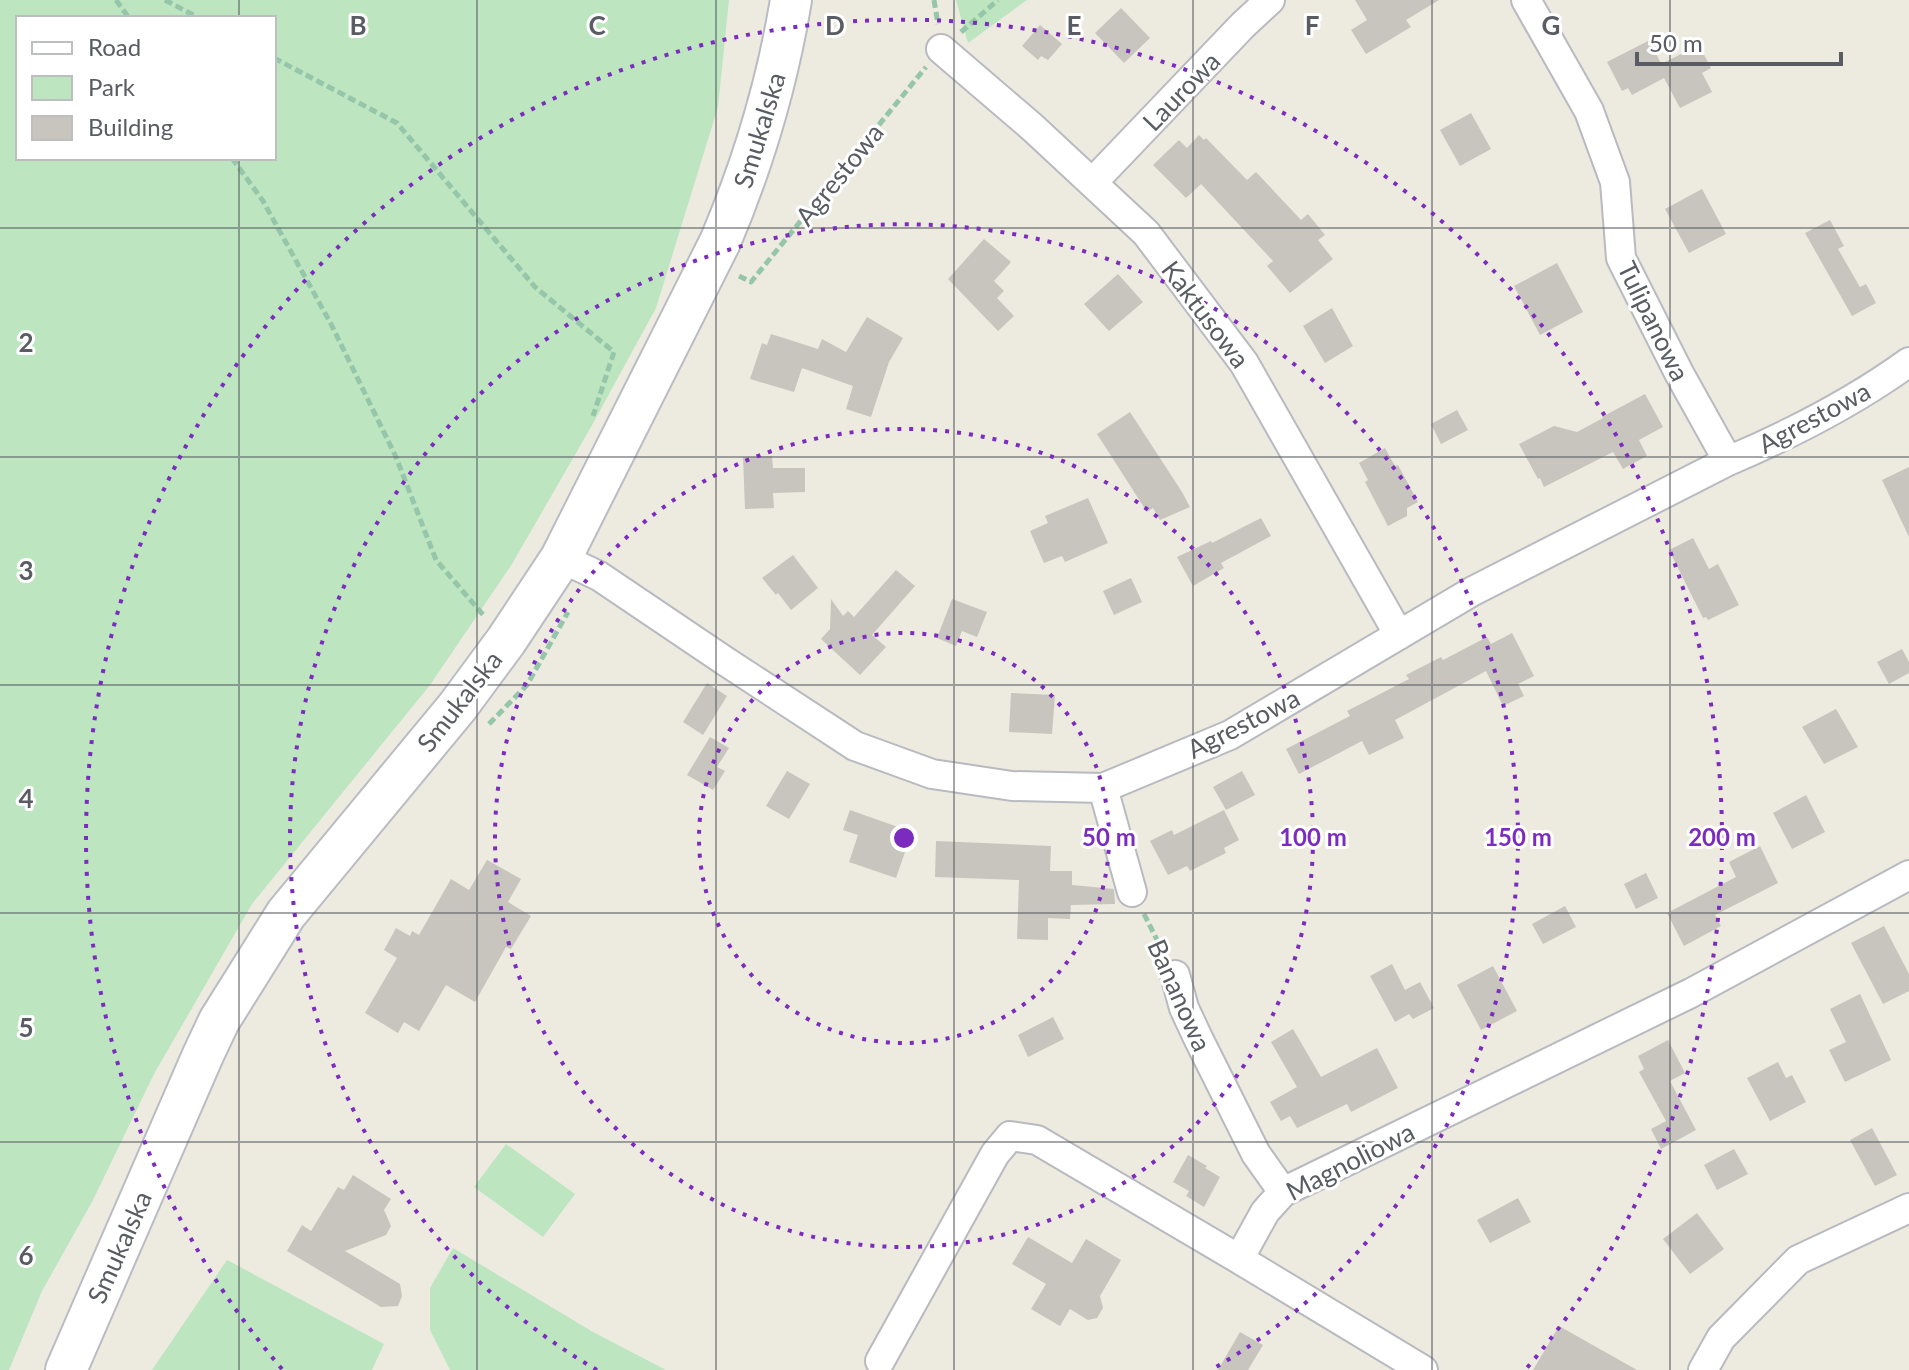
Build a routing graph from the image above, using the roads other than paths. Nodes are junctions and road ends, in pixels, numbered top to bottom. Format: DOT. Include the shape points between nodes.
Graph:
graph roads {
  1 [pos="791,0"];
  2 [pos="1270,0"];
  3 [pos="1526,0"];
  4 [pos="941,49"];
  5 [pos="1092,183"];
  6 [pos="1909,362"];
  7 [pos="1728,461"];
  8 [pos="561,558"];
  9 [pos="1399,635"];
  10 [pos="1103,788"];
  11 [pos="1909,875"];
  12 [pos="1132,892"];
  13 [pos="1175,975"];
  14 [pos="1283,1192"];
  15 [pos="1909,1208"];
  16 [pos="1239,1259"];
  17 [pos="880,1361"];
  18 [pos="66,1370"];
  19 [pos="1423,1370"];
  20 [pos="1703,1370"];
  1 -- 8 [label="street, Smukalska" via="766,117 737,201"];
  2 -- 5 [label="street, Laurowa"];
  3 -- 7 [label="street, Tulipanowa" via="1589,111 1615,182 1621,258"];
  4 -- 5 [label="street, Kaktusowa"];
  5 -- 9 [label="street, Kaktusowa" via="1146,233 1244,363"];
  6 -- 7 [label="street, Agrestowa"];
  7 -- 9 [label="street, Agrestowa" via="1473,591"];
  8 -- 10 [label="street, Agrestowa" via="599,576 855,746 932,774 1012,786"];
  8 -- 18 [label="street, Smukalska" via="458,706 286,914 257,957 203,1055"];
  9 -- 10 [label="street, Agrestowa" via="1230,735"];
  10 -- 12 [label="street"];
  11 -- 14 [label="street, Magnoliowa" via="1691,993"];
  13 -- 14 [label="street, Bananowa" via="1198,1038 1256,1154"];
  14 -- 16 [label="street, Magnoliowa" via="1265,1212"];
  15 -- 20 [label="street" via="1798,1260 1721,1338"];
  16 -- 17 [label="street" via="1037,1140 1010,1136"];
  16 -- 19 [label="street"];
}
